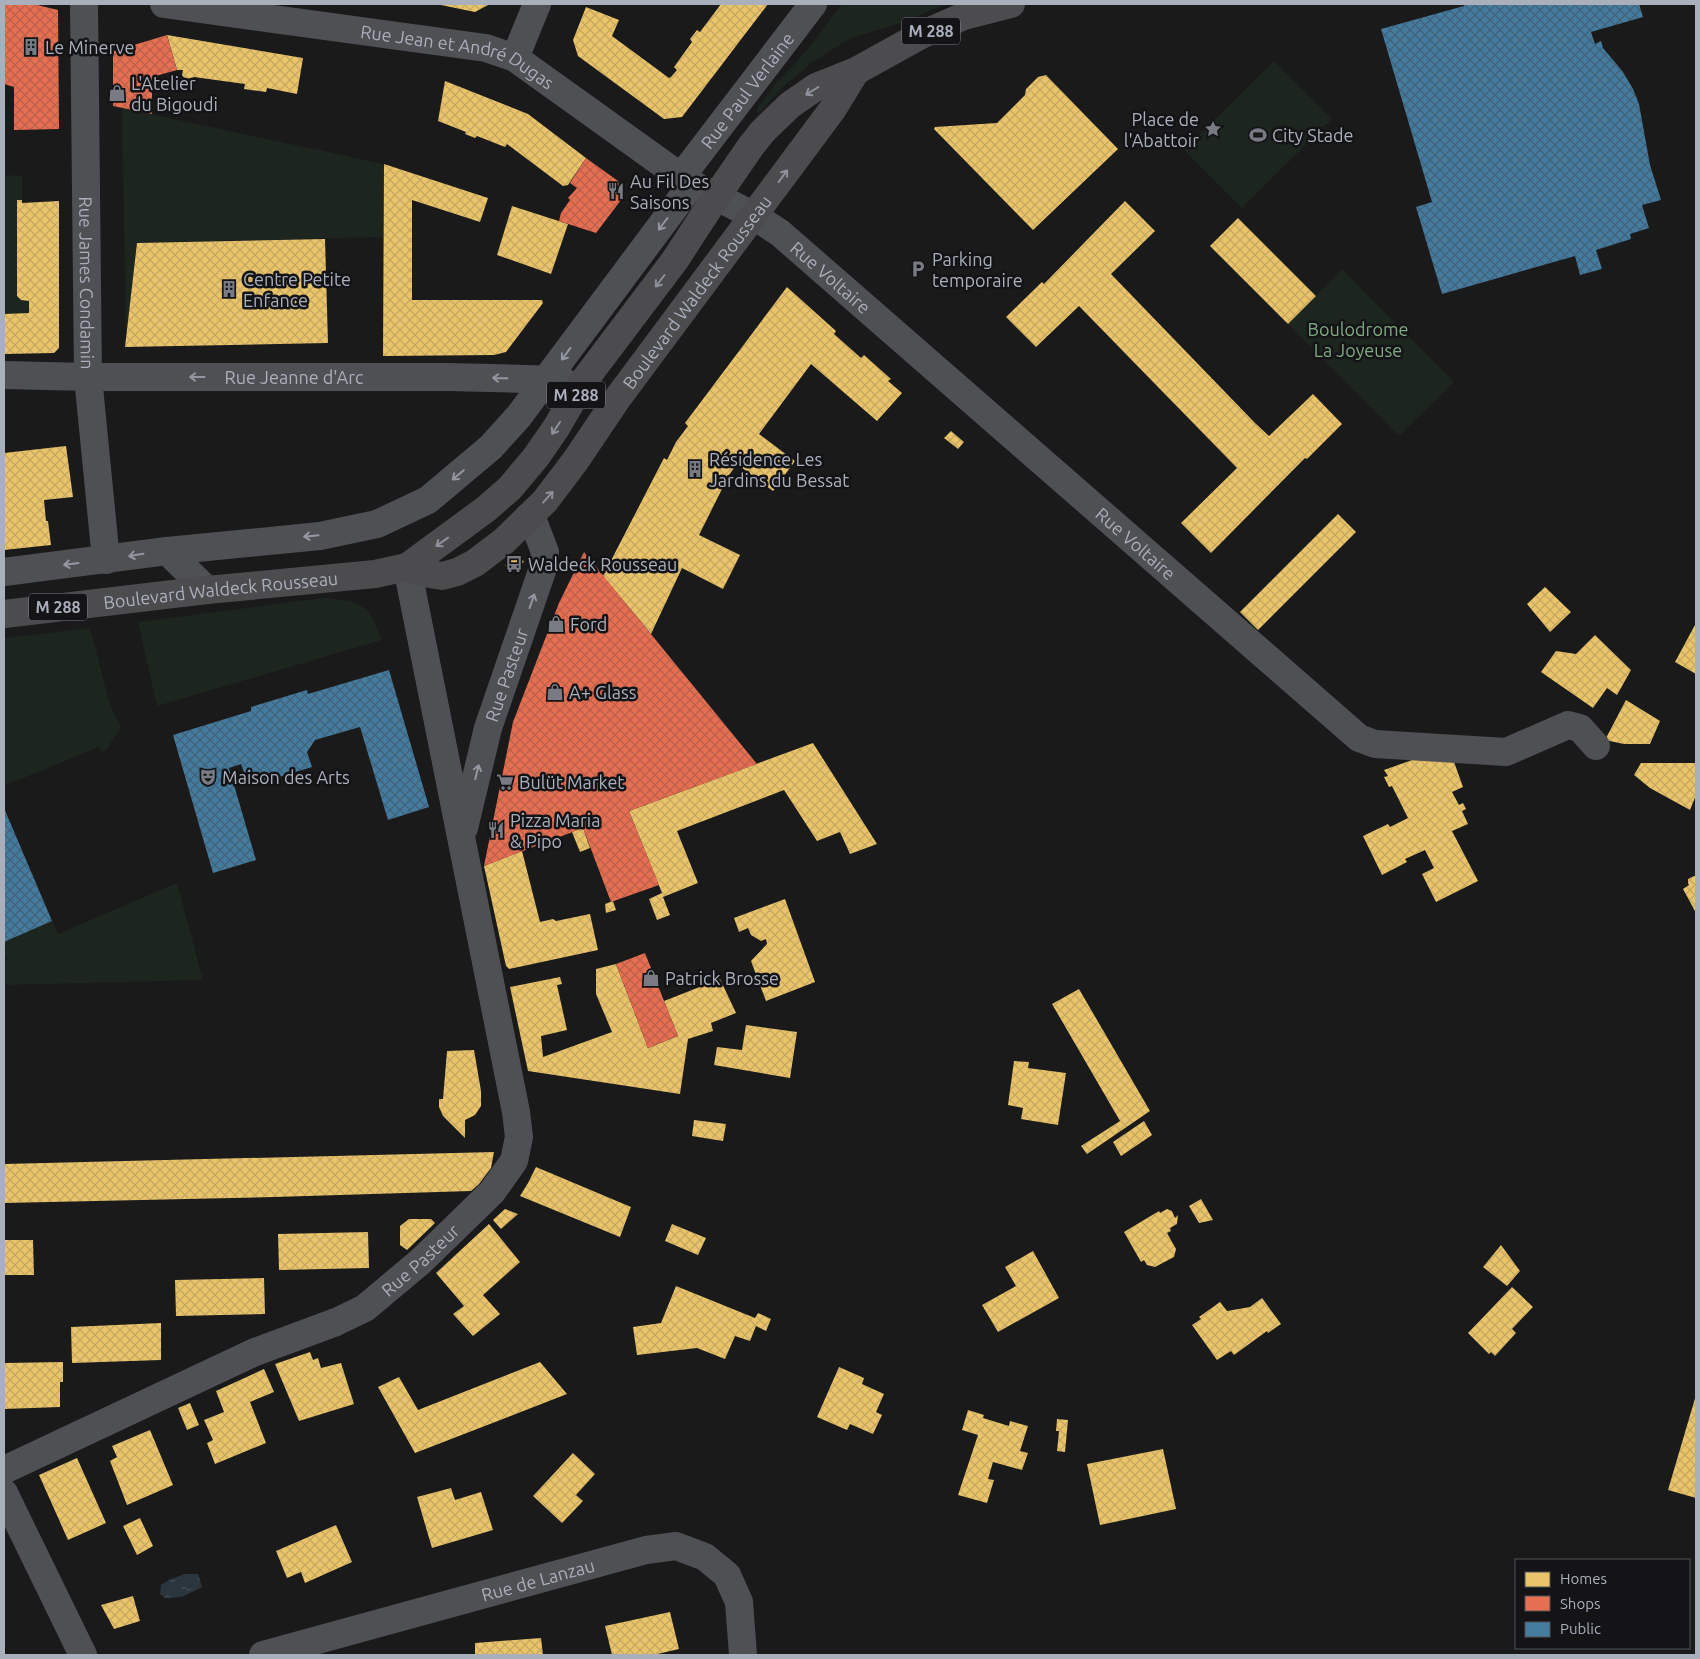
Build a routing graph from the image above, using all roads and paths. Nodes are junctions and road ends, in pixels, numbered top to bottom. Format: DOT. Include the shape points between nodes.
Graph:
graph roads {
  1 [pos="84,4"];
  2 [pos="164,4"];
  3 [pos="537,4"];
  4 [pos="813,4"];
  5 [pos="1011,4"];
  6 [pos="515,58"];
  7 [pos="856,71"];
  8 [pos="686,181"];
  9 [pos="716,197"];
  10 [pos="754,216"];
  11 [pos="4,375"];
  12 [pos="88,377"];
  13 [pos="548,379"];
  14 [pos="584,382"];
  15 [pos="528,518"];
  16 [pos="167,551"];
  17 [pos="106,560"];
  18 [pos="407,567"];
  19 [pos="4,572"];
  20 [pos="206,590"];
  21 [pos="4,614"];
  22 [pos="1596,746"];
  23 [pos="462,836"];
  24 [pos="4,1470"];
  25 [pos="4,1493"];
  26 [pos="83,1655"];
  27 [pos="263,1655"];
  28 [pos="743,1655"];
  1 -- 12 [label="street, Rue James Condamin"];
  2 -- 6 [label="street, Rue Jean et André Dugas" via="486,48"];
  3 -- 6 [label="street"];
  4 -- 8 [label="street, Rue Paul Verlaine"];
  5 -- 7 [label="main road, Boulevard Waldeck Rousseau / M 288" via="964,16 923,34"];
  6 -- 8 [label="street, Rue Jean et André Dugas"];
  7 -- 9 [label="main road, Boulevard Waldeck Rousseau / M 288, one-way" via="816,88 790,105 763,131"];
  10 -- 7 [label="main road, Boulevard Waldeck Rousseau / M 288, one-way" via="832,110"];
  8 -- 9 [label="street, Rue Jean et André Dugas"];
  8 -- 13 [label="street, Rue Paul Verlaine, one-way"];
  9 -- 10 [label="street, Rue Voltaire"];
  9 -- 14 [label="main road, Boulevard Waldeck Rousseau / M 288, one-way" via="675,260"];
  15 -- 10 [label="main road, Boulevard Waldeck Rousseau / M 288, one-way" via="559,485 617,399"];
  10 -- 22 [label="street, Rue Voltaire" via="784,237 1359,738 1375,744 1506,752 1568,725 1580,728"];
  11 -- 12 [label="street, Rue Jeanne d'Arc"];
  13 -- 12 [label="street, Rue Jeanne d'Arc, one-way"];
  12 -- 17 [label="street, Rue James Condamin"];
  13 -- 14 [label="street, Rue Jeanne d'Arc"];
  13 -- 16 [label="street, Rue Paul Verlaine, one-way" via="491,448 428,500 377,524 320,536"];
  14 -- 18 [label="main road, Boulevard Waldeck Rousseau / M 288, one-way" via="536,457 510,488"];
  15 -- 18 [label="main road, Boulevard Waldeck Rousseau / M 288" via="504,541 457,572 442,576"];
  23 -- 15 [label="street, Rue Pasteur, one-way" via="488,728 543,568 545,552"];
  16 -- 17 [label="street, Rue Paul Verlaine, one-way"];
  16 -- 20 [label="street"];
  17 -- 19 [label="street, Rue Paul Verlaine, one-way"];
  18 -- 20 [label="main road, Boulevard Waldeck Rousseau / M 288" via="374,574"];
  18 -- 23 [label="street, Rue Pasteur"];
  20 -- 21 [label="main road, Boulevard Waldeck Rousseau / M 288"];
  23 -- 24 [label="street, Rue Pasteur" via="519,1138 514,1161 492,1192 421,1261 365,1308 255,1352"];
  25 -- 26 [label="street"];
  27 -- 28 [label="street, Rue de Lanzau" via="646,1550 676,1546 705,1557 727,1576 739,1602"];
}
